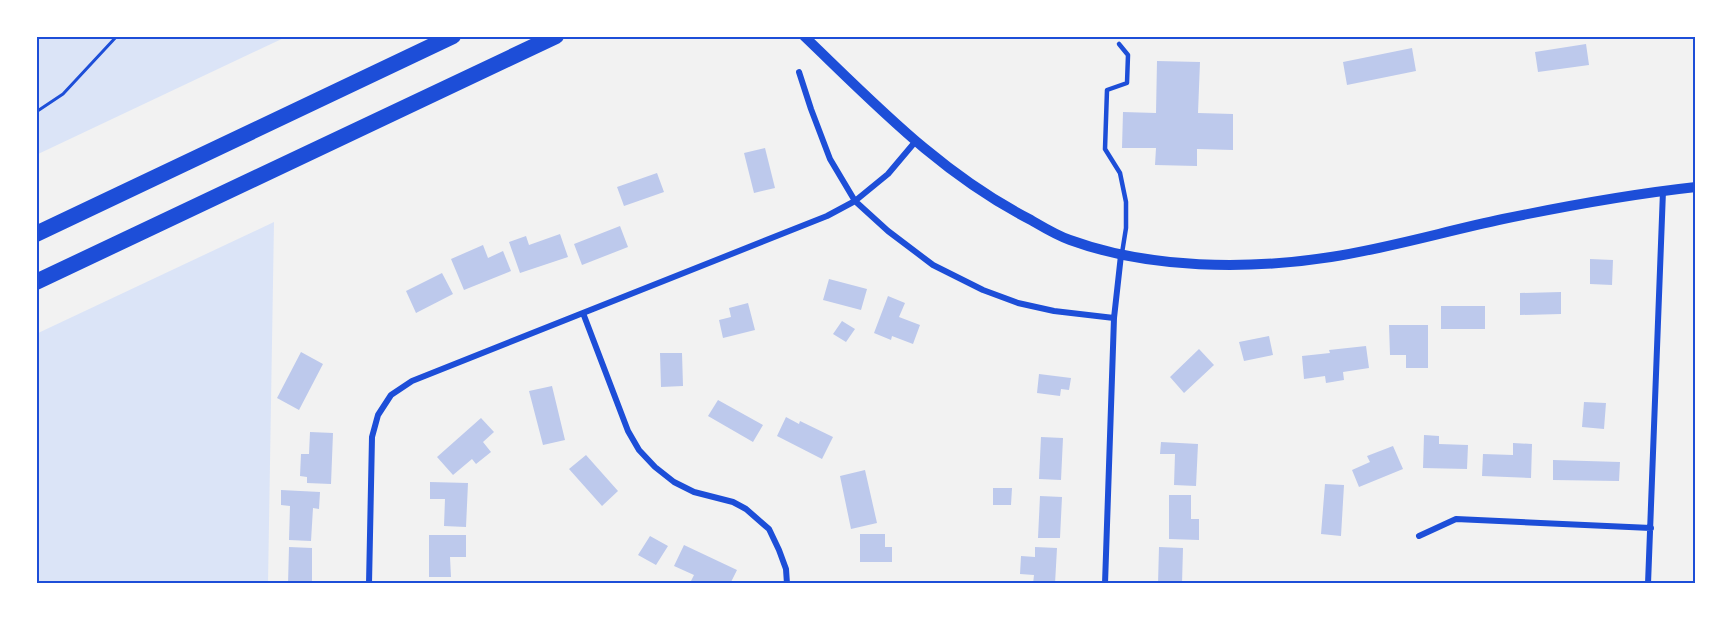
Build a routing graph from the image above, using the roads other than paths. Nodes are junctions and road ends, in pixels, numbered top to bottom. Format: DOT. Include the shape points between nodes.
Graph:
graph roads {
  1 [pos="453,36"];
  2 [pos="556,36"];
  3 [pos="804,36"];
  4 [pos="1119,44"];
  5 [pos="799,72"];
  6 [pos="915,142"];
  7 [pos="1696,187"];
  8 [pos="1662,191"];
  9 [pos="855,201"];
  10 [pos="36,234"];
  11 [pos="1121,255"];
  12 [pos="36,282"];
  13 [pos="583,313"];
  14 [pos="1114,318"];
  15 [pos="1651,528"];
  16 [pos="1419,536"];
  17 [pos="369,584"];
  18 [pos="787,584"];
  19 [pos="1105,584"];
  20 [pos="1648,584"];
  1 -- 10 [label="highway"];
  2 -- 12 [label="highway"];
  3 -- 6 [label="street"];
  4 -- 11 [label="lane" via="1128,55 1127,83 1107,90 1105,149 1120,173 1126,202"];
  5 -- 9 [label="street" via="830,159"];
  6 -- 9 [label="street" via="888,174"];
  6 -- 11 [label="street" via="967,183 1017,213 1068,240"];
  7 -- 8 [label="street"];
  8 -- 11 [label="street" via="1505,219 1331,257 1278,263 1196,264"];
  8 -- 15 [label="street"];
  9 -- 13 [label="street" via="827,216"];
  9 -- 14 [label="street" via="933,265 983,290 1054,311"];
  11 -- 14 [label="street"];
  13 -- 17 [label="street" via="412,381 391,395 378,415 372,437"];
  13 -- 18 [label="street" via="639,450 674,482 694,492 733,502 769,529 783,559"];
  14 -- 19 [label="street"];
  15 -- 16 [label="street" via="1456,519"];
  15 -- 20 [label="street"];
}
